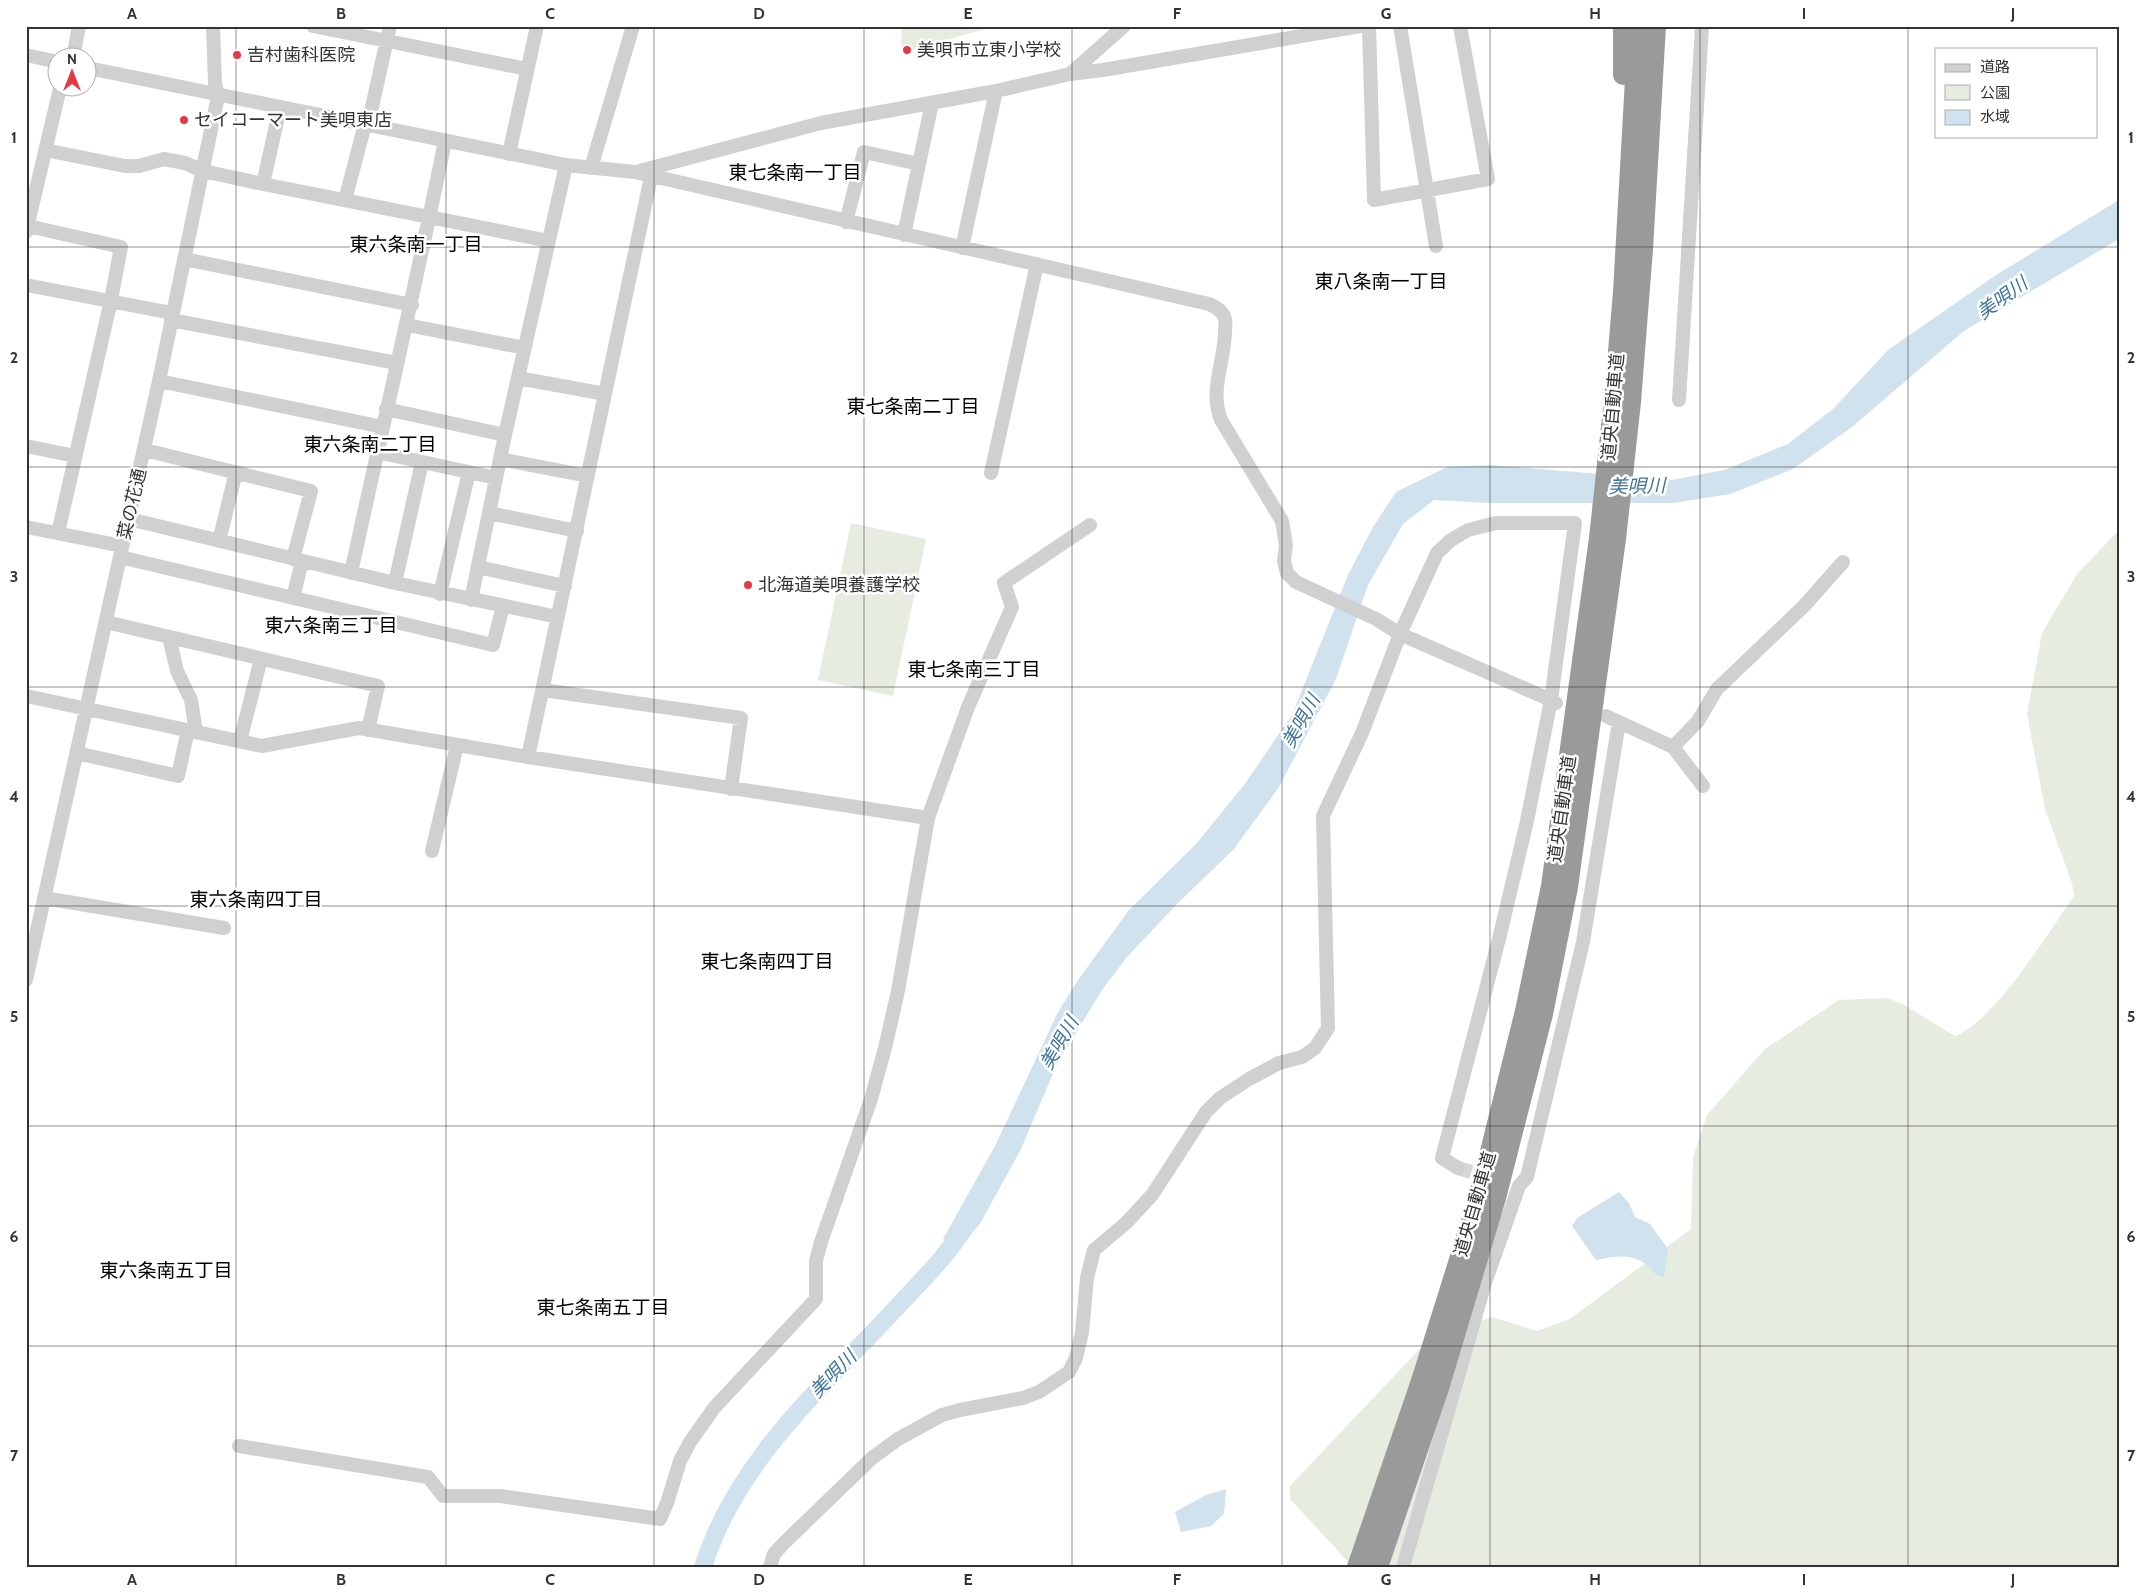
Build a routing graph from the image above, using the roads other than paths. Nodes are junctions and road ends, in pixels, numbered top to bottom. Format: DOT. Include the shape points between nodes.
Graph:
graph roads {
  1 [pos="79,26"];
  2 [pos="213,26"];
  3 [pos="313,26"];
  4 [pos="390,26"];
  5 [pos="537,26"];
  6 [pos="633,26"];
  7 [pos="1360,26"];
  8 [pos="1368,26"];
  9 [pos="1400,26"];
  10 [pos="1460,26"];
  11 [pos="1623,26"];
  12 [pos="1638,26"];
  13 [pos="1656,26"];
  14 [pos="1702,26"];
  15 [pos="1121,27"];
  16 [pos="386,41"];
  17 [pos="74,48"];
  18 [pos="26,55"];
  19 [pos="48,60"];
  20 [pos="527,69"];
  21 [pos="98,70"];
  22 [pos="1070,74"];
  23 [pos="996,91"];
  24 [pos="218,96"];
  25 [pos="58,98"];
  26 [pos="932,103"];
  27 [pos="280,108"];
  28 [pos="368,125"];
  29 [pos="445,141"];
  30 [pos="45,150"];
  31 [pos="509,154"];
  32 [pos="920,164"];
  33 [pos="566,165"];
  34 [pos="591,168"];
  35 [pos="203,170"];
  36 [pos="635,172"];
  37 [pos="651,177"];
  38 [pos="263,184"];
  39 [pos="1427,191"];
  40 [pos="345,200"];
  41 [pos="430,217"];
  42 [pos="846,222"];
  43 [pos="27,229"];
  44 [pos="904,235"];
  45 [pos="549,241"];
  46 [pos="1436,246"];
  47 [pos="962,248"];
  48 [pos="184,259"];
  49 [pos="1036,264"];
  50 [pos="26,285"];
  51 [pos="1623,292"];
  52 [pos="111,300"];
  53 [pos="412,305"];
  54 [pos="172,317"];
  55 [pos="407,325"];
  56 [pos="525,348"];
  57 [pos="397,363"];
  58 [pos="518,378"];
  59 [pos="160,381"];
  60 [pos="606,394"];
  61 [pos="1622,400"];
  62 [pos="1679,400"];
  63 [pos="386,409"];
  64 [pos="383,427"];
  65 [pos="506,435"];
  66 [pos="26,446"];
  67 [pos="144,450"];
  68 [pos="377,452"];
  69 [pos="76,456"];
  70 [pos="500,459"];
  71 [pos="422,462"];
  72 [pos="236,472"];
  73 [pos="469,472"];
  74 [pos="991,473"];
  75 [pos="588,476"];
  76 [pos="496,478"];
  77 [pos="490,512"];
  78 [pos="129,519"];
  79 [pos="1090,525"];
  80 [pos="26,527"];
  81 [pos="576,531"];
  82 [pos="58,533"];
  83 [pos="1608,539"];
  84 [pos="219,541"];
  85 [pos="121,552"];
  86 [pos="297,560"];
  87 [pos="1842,562"];
  88 [pos="478,568"];
  89 [pos="351,573"];
  90 [pos="395,584"];
  91 [pos="565,586"];
  92 [pos="440,594"];
  93 [pos="293,598"];
  94 [pos="471,600"];
  95 [pos="502,606"];
  96 [pos="558,617"];
  97 [pos="106,622"];
  98 [pos="1400,634"];
  99 [pos="169,637"];
  100 [pos="261,659"];
  101 [pos="543,690"];
  102 [pos="26,696"];
  103 [pos="1553,701"];
  104 [pos="88,709"];
  105 [pos="368,730"];
  106 [pos="192,731"];
  107 [pos="240,741"];
  108 [pos="457,745"];
  109 [pos="1673,747"];
  110 [pos="78,753"];
  111 [pos="528,757"];
  112 [pos="1703,786"];
  113 [pos="731,790"];
  114 [pos="928,818"];
  115 [pos="432,851"];
  116 [pos="44,898"];
  117 [pos="224,928"];
  118 [pos="26,980"];
  119 [pos="1458,1168"];
  120 [pos="239,1446"];
  121 [pos="770,1567"];
  122 [pos="1356,1567"];
  123 [pos="1378,1567"];
  124 [pos="1403,1567"];
  1 -- 17 [label="street"];
  2 -- 24 [label="street, 菜の花通"];
  3 -- 16 [label="street"];
  4 -- 16 [label="street"];
  5 -- 20 [label="street"];
  6 -- 34 [label="street"];
  7 -- 22 [label="street"];
  8 -- 39 [label="street" via="1374,200"];
  9 -- 39 [label="street"];
  10 -- 39 [label="street" via="1488,179"];
  11 -- 51 [label="highway"];
  12 -- 51 [label="highway, 道央自動車道"];
  13 -- 61 [label="highway, 道央自動車道" via="1643,248"];
  14 -- 62 [label="street"];
  15 -- 22 [label="street"];
  16 -- 20 [label="street"];
  16 -- 28 [label="street"];
  18 -- 19 [label="street"];
  20 -- 31 [label="street"];
  21 -- 24 [label="street"];
  22 -- 23 [label="street"];
  23 -- 26 [label="street"];
  23 -- 47 [label="street"];
  24 -- 27 [label="street"];
  24 -- 35 [label="street, 菜の花通"];
  25 -- 30 [label="street"];
  26 -- 32 [label="street"];
  26 -- 36 [label="street" via="821,123"];
  27 -- 28 [label="street"];
  27 -- 38 [label="street"];
  28 -- 29 [label="street"];
  28 -- 40 [label="street" via="364,128"];
  29 -- 31 [label="street"];
  29 -- 41 [label="street"];
  30 -- 35 [label="street" via="125,166 164,159"];
  30 -- 43 [label="street"];
  31 -- 33 [label="street"];
  32 -- 42 [label="street" via="864,152"];
  32 -- 44 [label="street"];
  33 -- 34 [label="street"];
  33 -- 45 [label="street"];
  34 -- 36 [label="street"];
  35 -- 38 [label="street"];
  35 -- 48 [label="street, 菜の花通"];
  36 -- 37 [label="street"];
  37 -- 42 [label="street"];
  37 -- 60 [label="street"];
  38 -- 40 [label="street"];
  39 -- 46 [label="street"];
  40 -- 41 [label="street"];
  41 -- 45 [label="street"];
  41 -- 53 [label="street"];
  42 -- 44 [label="street"];
  43 -- 52 [label="street" via="121,247"];
  44 -- 47 [label="street"];
  45 -- 56 [label="street"];
  47 -- 49 [label="street"];
  48 -- 53 [label="street"];
  48 -- 54 [label="street, 菜の花通"];
  49 -- 74 [label="street"];
  49 -- 98 [label="street" via="1219,309 1225,319 1225,344 1216,385 1216,408 1282,521 1287,573 1296,582 1376,619"];
  50 -- 52 [label="street"];
  51 -- 61 [label="highway, 道央自動車道"];
  52 -- 54 [label="street"];
  52 -- 69 [label="street"];
  53 -- 55 [label="street"];
  54 -- 57 [label="street"];
  54 -- 59 [label="street, 菜の花通"];
  55 -- 56 [label="street"];
  55 -- 57 [label="street"];
  56 -- 58 [label="street"];
  57 -- 63 [label="street"];
  58 -- 60 [label="street"];
  58 -- 65 [label="street"];
  59 -- 64 [label="street"];
  59 -- 67 [label="street, 菜の花通"];
  60 -- 75 [label="street"];
  61 -- 83 [label="highway, 道央自動車道"];
  63 -- 64 [label="street"];
  63 -- 65 [label="street"];
  64 -- 68 [label="street"];
  65 -- 70 [label="street"];
  66 -- 69 [label="street"];
  67 -- 72 [label="street"];
  67 -- 78 [label="street, 菜の花通"];
  68 -- 71 [label="street"];
  68 -- 89 [label="street"];
  69 -- 82 [label="street"];
  70 -- 75 [label="street"];
  70 -- 76 [label="street"];
  71 -- 73 [label="street"];
  71 -- 90 [label="street"];
  72 -- 84 [label="street"];
  72 -- 86 [label="street" via="311,491"];
  73 -- 76 [label="street"];
  73 -- 92 [label="street"];
  75 -- 81 [label="street"];
  76 -- 77 [label="street"];
  77 -- 81 [label="street"];
  77 -- 88 [label="street"];
  78 -- 84 [label="street"];
  78 -- 85 [label="street, 菜の花通"];
  79 -- 114 [label="street" via="1004,583 1012,607 968,707"];
  80 -- 82 [label="street"];
  81 -- 91 [label="street"];
  82 -- 85 [label="street"];
  83 -- 122 [label="highway, 道央自動車道" via="1551,886 1525,1011 1479,1196 1421,1381"];
  83 -- 123 [label="highway, 道央自動車道" via="1568,887 1543,1014 1496,1198 1440,1386"];
  84 -- 86 [label="street"];
  85 -- 93 [label="street"];
  85 -- 97 [label="street, 菜の花通"];
  86 -- 89 [label="street"];
  86 -- 93 [label="street"];
  87 -- 109 [label="street" via="1804,606 1717,689 1698,721"];
  88 -- 91 [label="street"];
  88 -- 94 [label="street"];
  89 -- 90 [label="street"];
  90 -- 92 [label="street"];
  91 -- 96 [label="street"];
  92 -- 94 [label="street"];
  93 -- 95 [label="street" via="493,645"];
  94 -- 95 [label="street"];
  95 -- 96 [label="street"];
  96 -- 101 [label="street"];
  97 -- 99 [label="street"];
  97 -- 104 [label="street, 菜の花通"];
  98 -- 103 [label="street"];
  98 -- 103 [label="street" via="1437,553 1451,540 1468,530 1496,523 1575,523"];
  98 -- 121 [label="street" via="1362,733 1323,816 1328,1028 1315,1048 1302,1057 1279,1063 1220,1098 1206,1112 1152,1195 1094,1250 1087,1278 1082,1332 1069,1372 1039,1392 942,1415 898,1439 872,1458 782,1544"];
  99 -- 100 [label="street"];
  99 -- 106 [label="street" via="177,671 191,700"];
  100 -- 105 [label="street" via="378,686"];
  100 -- 107 [label="street"];
  101 -- 111 [label="street"];
  101 -- 113 [label="street" via="741,718"];
  102 -- 104 [label="street"];
  103 -- 119 [label="street" via="1507,906 1442,1158"];
  104 -- 106 [label="street"];
  104 -- 110 [label="street, 菜の花通"];
  105 -- 107 [label="street" via="329,732 262,746"];
  105 -- 108 [label="street"];
  106 -- 107 [label="street"];
  106 -- 110 [label="street" via="178,776"];
  108 -- 111 [label="street"];
  108 -- 115 [label="street"];
  109 -- 112 [label="street"];
  109 -- 124 [label="street" via="1612,719 1583,942 1527,1177 1513,1184"];
  110 -- 116 [label="street, 菜の花通"];
  111 -- 113 [label="street"];
  113 -- 114 [label="street"];
  114 -- 120 [label="street" via="885,1048 818,1255 816,1299 714,1408 680,1461 660,1519 500,1496 443,1496 428,1477"];
  116 -- 117 [label="street"];
  116 -- 118 [label="street, 菜の花通"];
}
